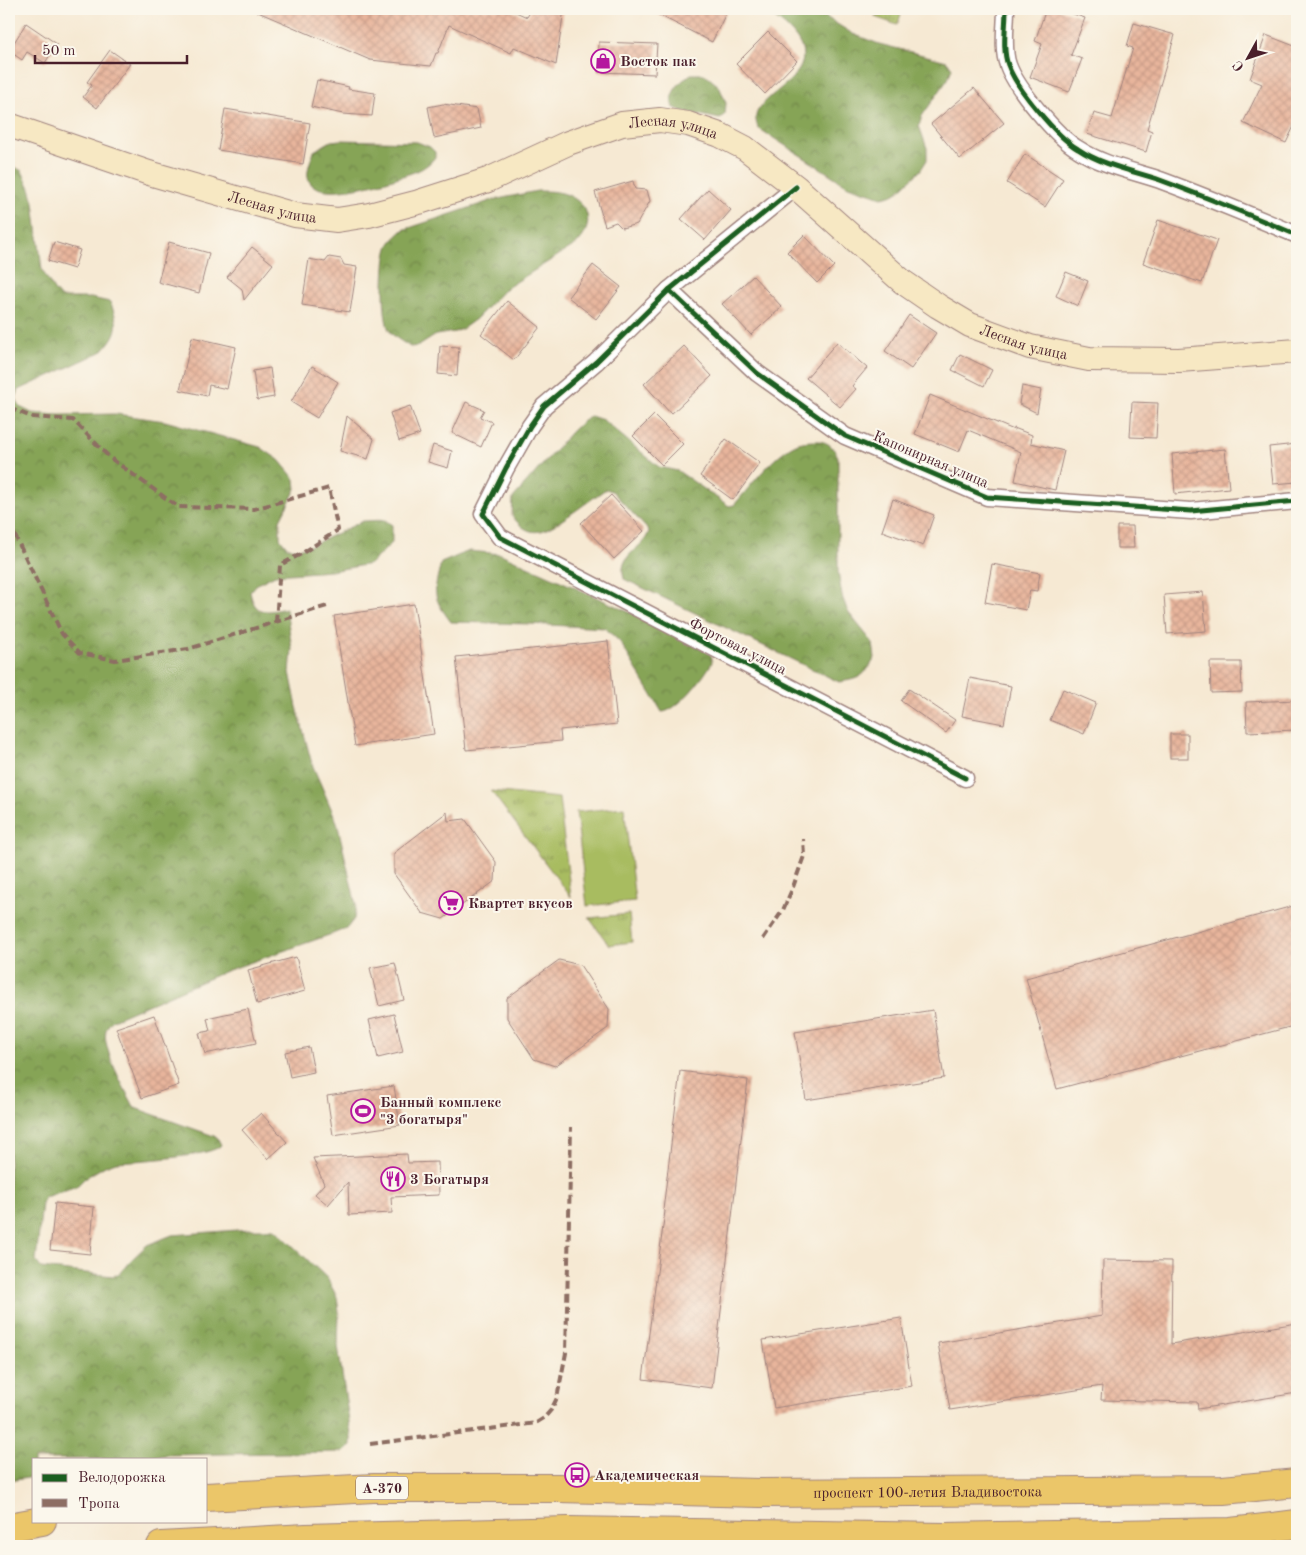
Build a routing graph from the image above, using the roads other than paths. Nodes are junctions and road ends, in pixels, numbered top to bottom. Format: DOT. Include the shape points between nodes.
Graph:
graph roads {
  1 [pos="1006,9"];
  2 [pos="9,126"];
  3 [pos="796,187"];
  4 [pos="1297,235"];
  5 [pos="669,290"];
  6 [pos="1297,350"];
  7 [pos="1297,501"];
  8 [pos="965,778"];
  9 [pos="1297,1483"];
  10 [pos="208,1497"];
  11 [pos="36,1522"];
  12 [pos="1297,1524"];
  13 [pos="9,1527"];
  14 [pos="306,1542"];
  15 [pos="161,1546"];
  1 -- 4 [label="street" via="1008,65 1038,110 1078,150"];
  2 -- 3 [label="main road, Лесная улица" via="149,173 295,215 337,220 419,202 488,180 568,143 622,124 660,120 688,124 745,148"];
  3 -- 5 [label="street"];
  3 -- 6 [label="main road, Лесная улица" via="903,282 938,306 970,325 1030,346 1089,359 1179,360"];
  5 -- 7 [label="street, Капонирная улица" via="757,373 844,436 987,497 1191,511"];
  5 -- 8 [label="street, Фортовая улица" via="596,362 544,406 482,514 500,538"];
  9 -- 10 [label="highway, проспект 100-летия Владивостока / А-370" via="1223,1490 760,1493 374,1488"];
  11 -- 13 [label="highway"];
  12 -- 14 [label="highway" via="1231,1532 945,1537 568,1531"];
  14 -- 15 [label="highway"];
}
